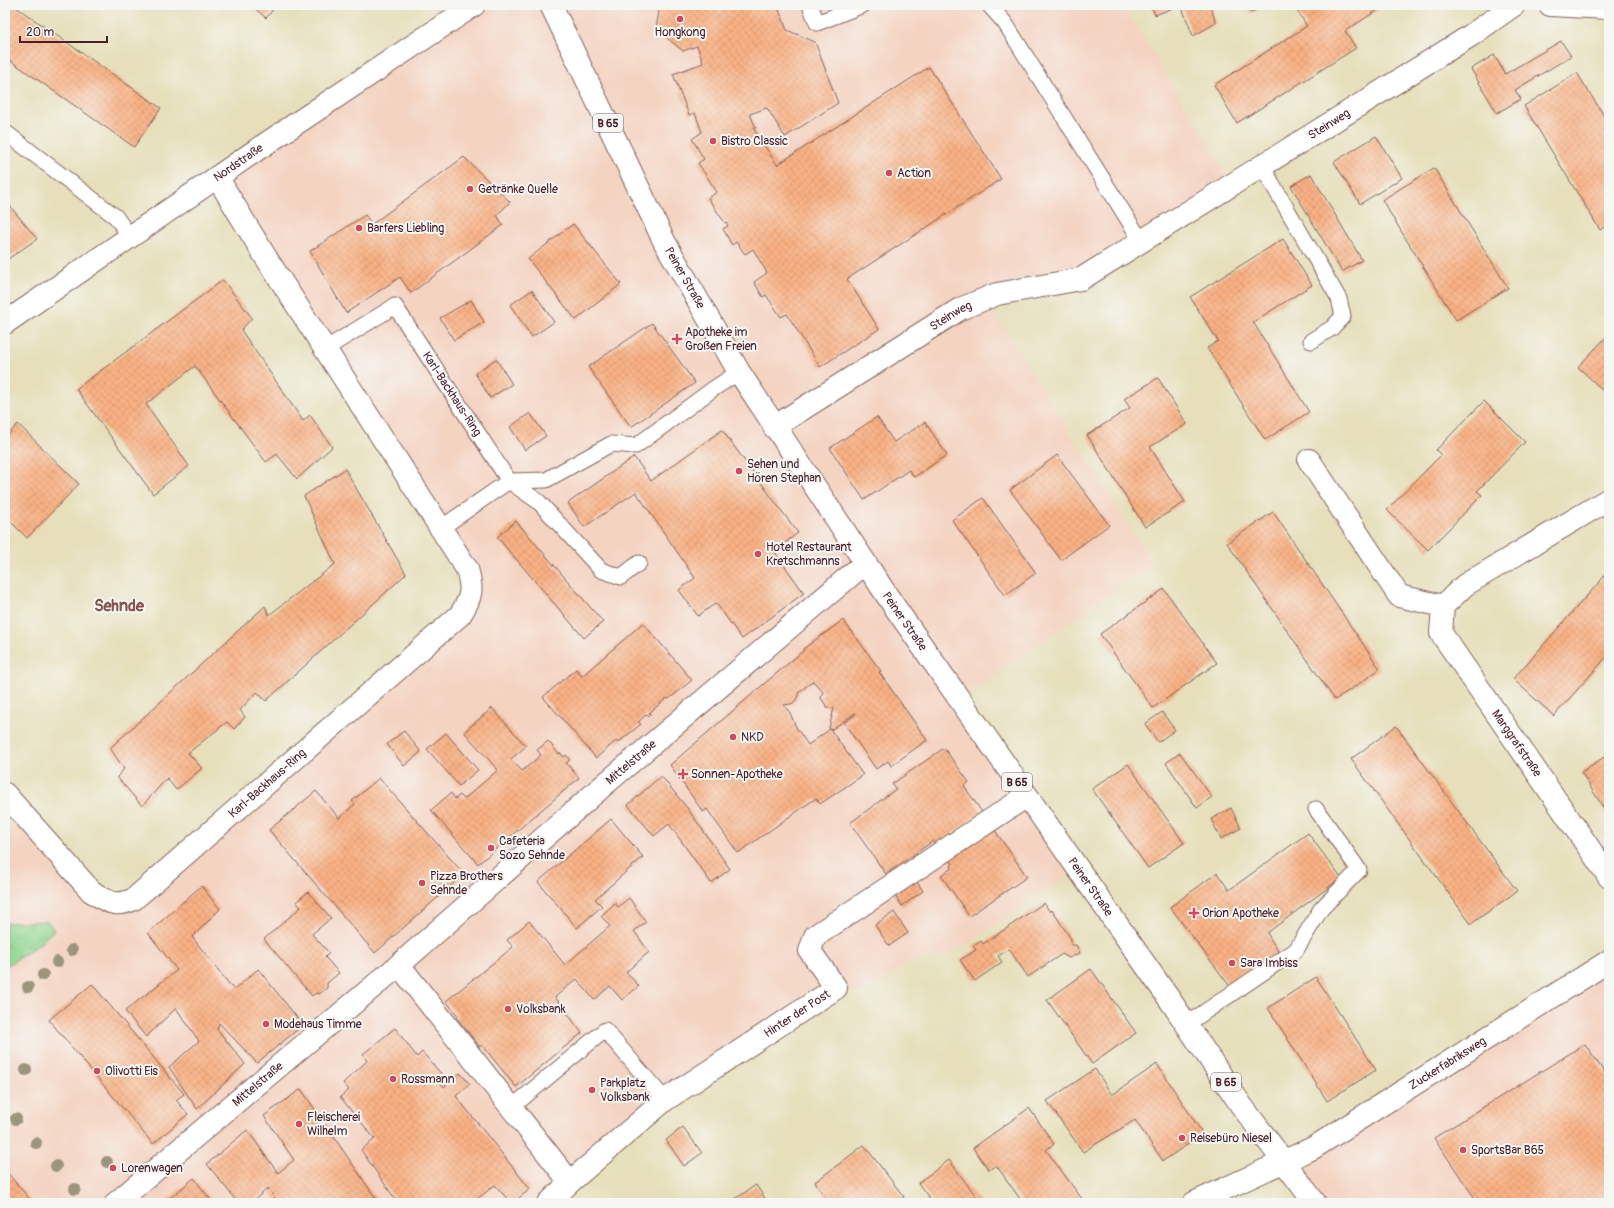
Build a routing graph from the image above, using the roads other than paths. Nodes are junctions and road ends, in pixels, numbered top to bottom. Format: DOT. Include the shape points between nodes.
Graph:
graph roads {
  1 [pos="474,5"];
  2 [pos="551,5"];
  3 [pos="810,5"];
  4 [pos="863,5"];
  5 [pos="989,5"];
  6 [pos="1514,5"];
  7 [pos="1550,5"];
  8 [pos="1609,8"];
  9 [pos="5,132"];
  10 [pos="1262,166"];
  11 [pos="217,177"];
  12 [pos="130,237"];
  13 [pos="1142,242"];
  14 [pos="5,323"];
  15 [pos="1311,341"];
  16 [pos="326,349"];
  17 [pos="739,372"];
  18 [pos="774,427"];
  19 [pos="1309,460"];
  20 [pos="509,481"];
  21 [pos="1609,499"];
  22 [pos="440,528"];
  23 [pos="639,563"];
  24 [pos="865,563"];
  25 [pos="1443,606"];
  26 [pos="5,794"];
  27 [pos="1027,796"];
  28 [pos="1316,809"];
  29 [pos="1609,876"];
  30 [pos="1609,961"];
  31 [pos="400,965"];
  32 [pos="1187,1024"];
  33 [pos="665,1100"];
  34 [pos="512,1107"];
  35 [pos="1284,1162"];
  36 [pos="570,1182"];
  37 [pos="116,1203"];
  38 [pos="549,1203"];
  39 [pos="1194,1203"];
  40 [pos="1315,1203"];
  1 -- 11 [label="street, Nordstraße"];
  2 -- 17 [label="street, Peiner Straße / B 65" via="664,241"];
  3 -- 4 [label="lane" via="817,23"];
  5 -- 13 [label="lane" via="1005,23"];
  6 -- 10 [label="street, Steinweg" via="1470,36"];
  7 -- 8 [label="street"];
  9 -- 12 [label="lane" via="116,217"];
  10 -- 13 [label="street, Steinweg"];
  10 -- 15 [label="lane" via="1339,299 1343,316 1332,328"];
  11 -- 12 [label="street, Nordstraße"];
  11 -- 16 [label="street, Karl-Backhaus-Ring"];
  12 -- 14 [label="street, Nordstraße"];
  13 -- 18 [label="street, Steinweg" via="1082,279 997,294 960,309"];
  16 -- 20 [label="lane, Karl-Backhaus-Ring" via="395,306"];
  16 -- 22 [label="street, Karl-Backhaus-Ring"];
  17 -- 18 [label="street, Peiner Straße / B 65"];
  17 -- 20 [label="lane" via="636,446 611,444 546,480"];
  18 -- 24 [label="street, Peiner Straße / B 65"];
  19 -- 25 [label="street" via="1399,596"];
  20 -- 22 [label="lane"];
  20 -- 23 [label="lane" via="539,502 600,570 621,576"];
  21 -- 25 [label="street" via="1465,585"];
  22 -- 26 [label="street, Karl-Backhaus-Ring" via="466,568 470,581 471,593 460,616 134,899 117,904 104,900 91,891"];
  24 -- 27 [label="street, Peiner Straße / B 65"];
  24 -- 31 [label="street, Mittelstraße"];
  25 -- 29 [label="street, Marggrafstraße" via="1441,634"];
  27 -- 32 [label="street, Peiner Straße / B 65"];
  27 -- 33 [label="street, Hinter der Post" via="815,936 810,950 836,988"];
  28 -- 32 [label="lane" via="1359,870 1321,909 1296,950"];
  30 -- 35 [label="street, Zuckerfabriksweg" via="1324,1142"];
  31 -- 34 [label="street"];
  31 -- 37 [label="street, Mittelstraße"];
  32 -- 35 [label="street, Peiner Straße / B 65" via="1241,1105"];
  33 -- 34 [label="lane" via="605,1030"];
  33 -- 36 [label="street, Hinter der Post"];
  34 -- 36 [label="street"];
  35 -- 39 [label="street, Zuckerfabriksweg"];
  35 -- 40 [label="street, Peiner Straße / B 65"];
  36 -- 38 [label="street, Hinter der Post"];
}
